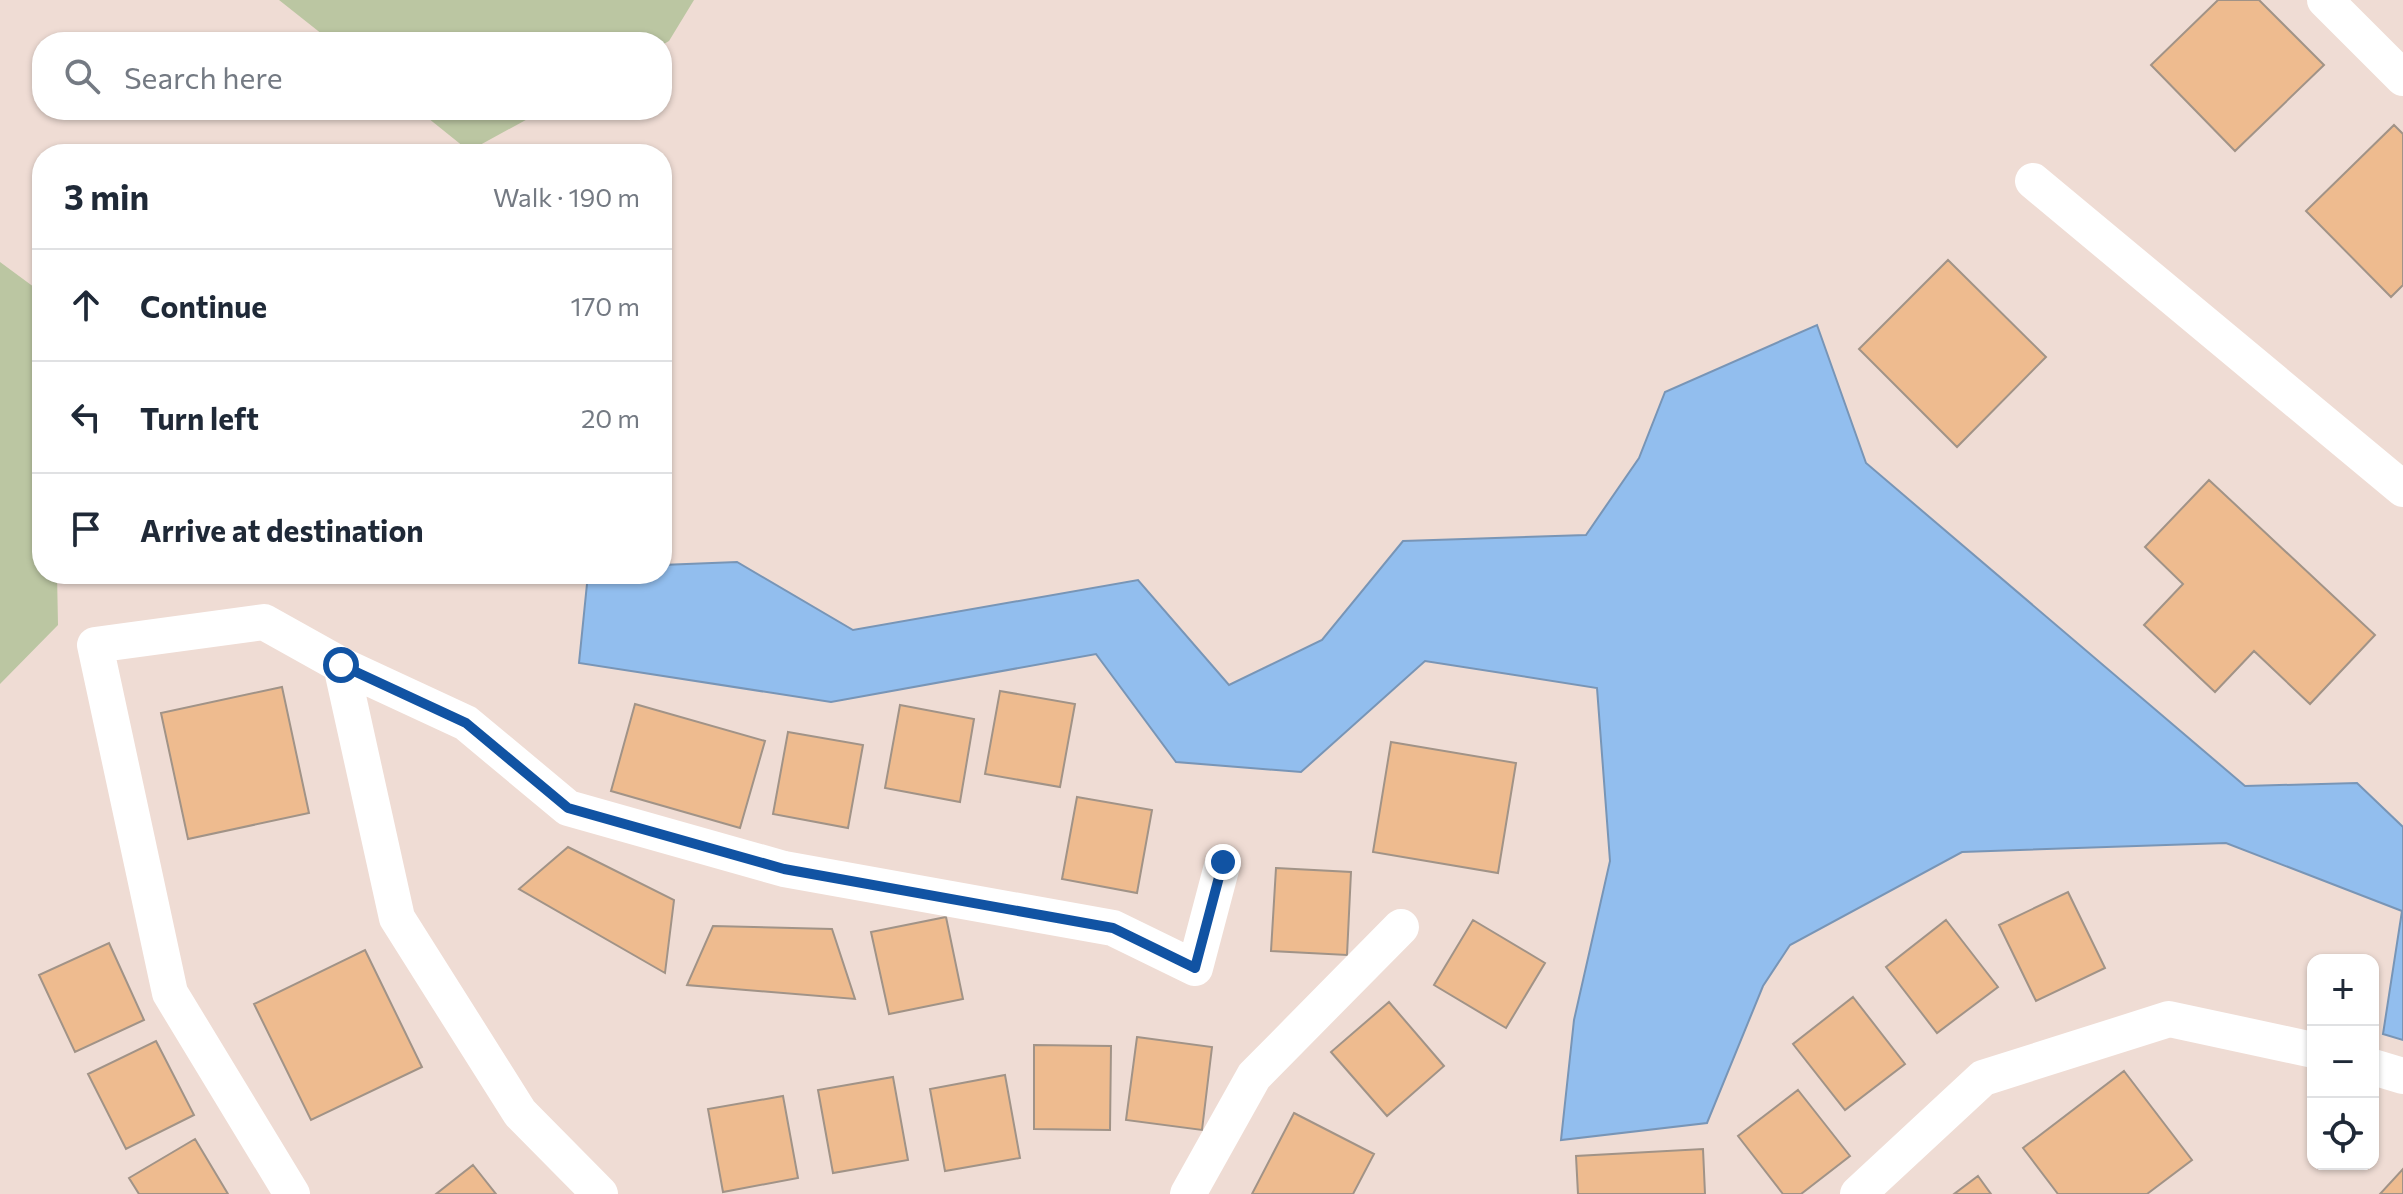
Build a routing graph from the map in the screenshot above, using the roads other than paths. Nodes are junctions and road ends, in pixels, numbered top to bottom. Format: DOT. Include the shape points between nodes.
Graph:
graph roads {
  1 [pos="2325,0"];
  2 [pos="2403,78"];
  3 [pos="2033,181"];
  4 [pos="2403,489"];
  5 [pos="341,665"];
  6 [pos="1223,862"];
  7 [pos="1401,927"];
  8 [pos="2307,1049"];
  9 [pos="2379,1069"];
  10 [pos="2403,1076"];
  11 [pos="292,1194"];
  12 [pos="600,1194"];
  13 [pos="1188,1194"];
  14 [pos="1858,1194"];
  1 -- 2 [label="street"];
  3 -- 4 [label="street"];
  5 -- 6 [label="street" via="466,723 568,808 784,869 1113,928 1195,968"];
  5 -- 11 [label="street" via="264,622 95,645 170,993"];
  5 -- 12 [label="street" via="397,918 520,1113"];
  7 -- 13 [label="street" via="1254,1076"];
  8 -- 14 [label="street" via="2169,1019 1983,1078"];
  9 -- 10 [label="street"];
}
